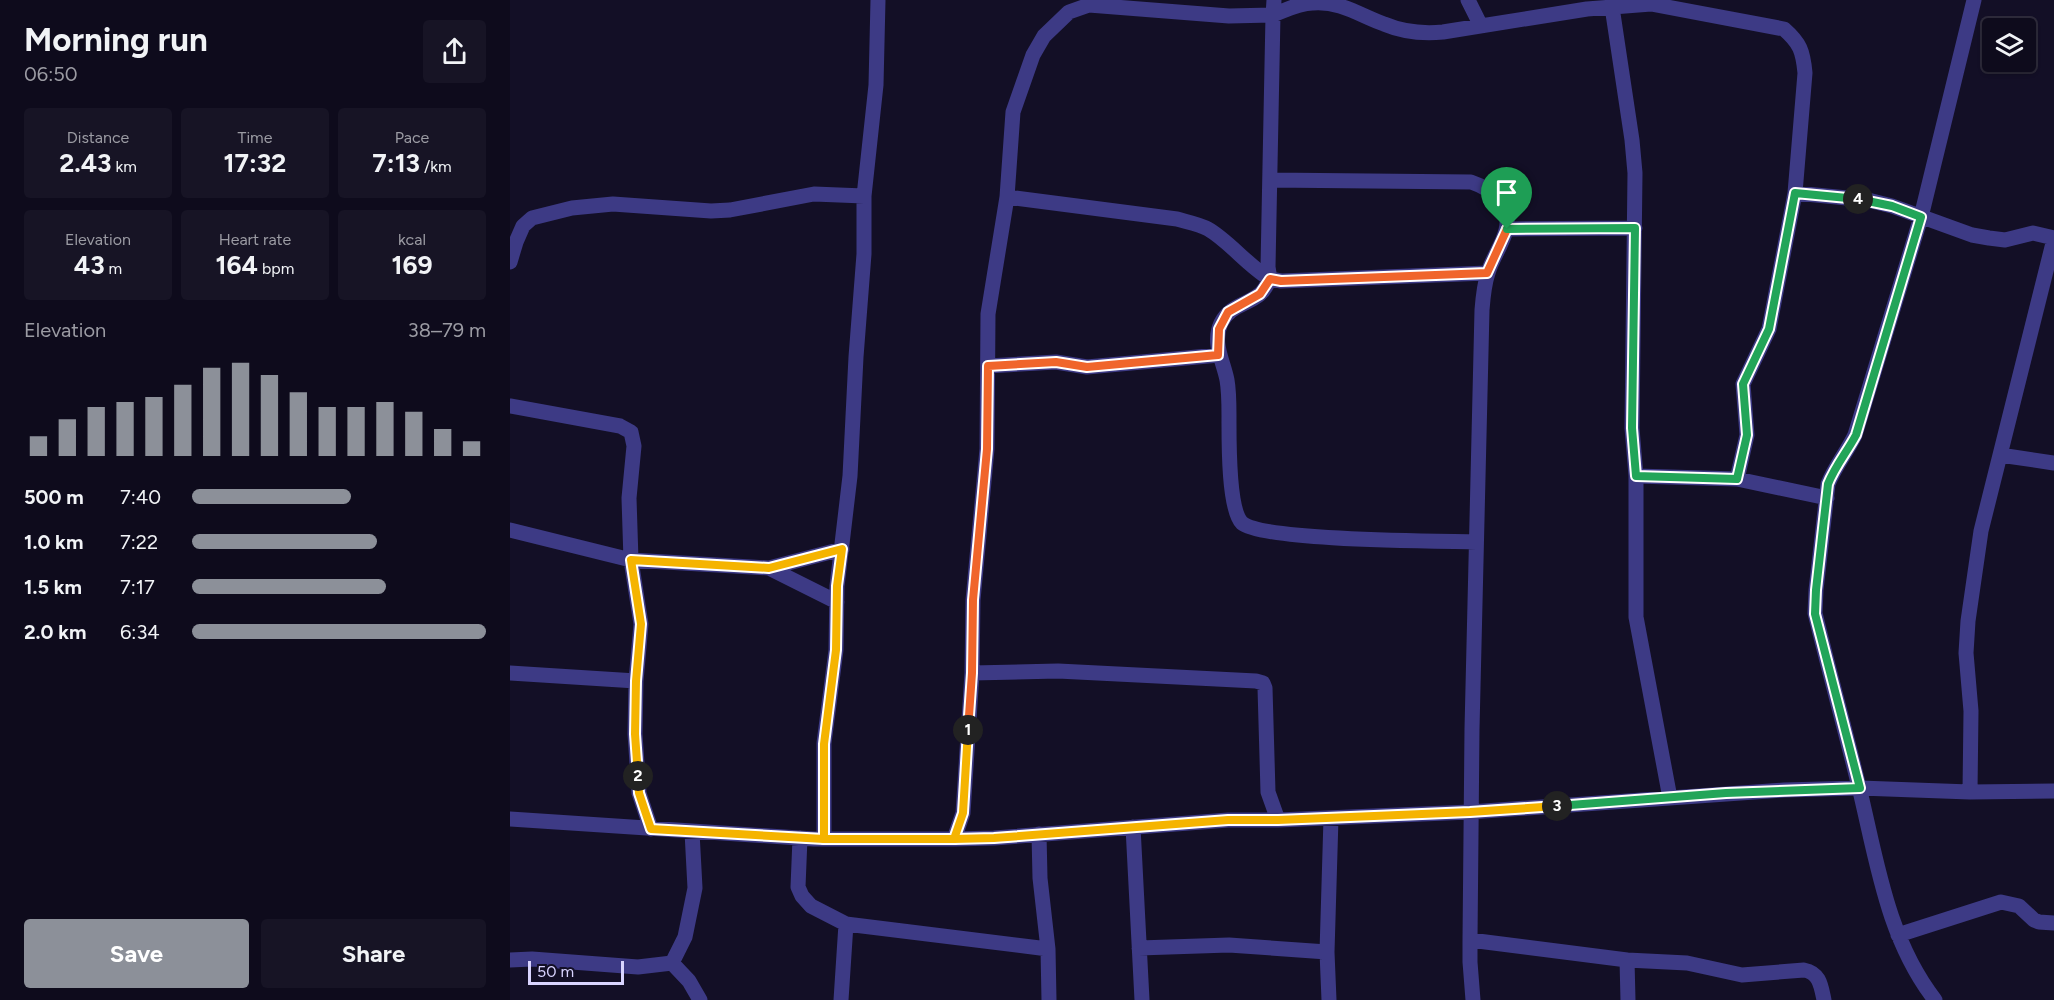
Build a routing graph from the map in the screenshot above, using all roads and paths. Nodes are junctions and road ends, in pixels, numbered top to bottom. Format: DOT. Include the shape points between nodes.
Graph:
graph roads {
  1 [pos="879,0"];
  2 [pos="1468,0"];
  3 [pos="1974,0"];
  4 [pos="1651,2"];
  5 [pos="1089,3"];
  6 [pos="1274,7"];
  7 [pos="1612,7"];
  8 [pos="1481,26"];
  9 [pos="1270,180"];
  10 [pos="1795,193"];
  11 [pos="864,196"];
  12 [pos="1007,198"];
  13 [pos="1921,217"];
  14 [pos="1635,228"];
  15 [pos="1507,229"];
  16 [pos="2054,239"];
  17 [pos="510,262"];
  18 [pos="1487,273"];
  19 [pos="1270,279"];
  20 [pos="1218,355"];
  21 [pos="988,366"];
  22 [pos="510,406"];
  23 [pos="2000,455"];
  24 [pos="2054,464"];
  25 [pos="1636,476"];
  26 [pos="1737,479"];
  27 [pos="1827,498"];
  28 [pos="510,530"];
  29 [pos="1476,542"];
  30 [pos="842,549"];
  31 [pos="631,560"];
  32 [pos="769,568"];
  33 [pos="837,602"];
  34 [pos="510,673"];
  35 [pos="972,673"];
  36 [pos="636,681"];
  37 [pos="1860,788"];
  38 [pos="2054,791"];
  39 [pos="1970,792"];
  40 [pos="1670,798"];
  41 [pos="1470,812"];
  42 [pos="1331,818"];
  43 [pos="510,819"];
  44 [pos="1278,820"];
  45 [pos="1133,827"];
  46 [pos="651,829"];
  47 [pos="692,832"];
  48 [pos="1039,834"];
  49 [pos="800,838"];
  50 [pos="824,839"];
  51 [pos="954,839"];
  52 [pos="2054,923"];
  53 [pos="846,924"];
  54 [pos="1898,935"];
  55 [pos="1470,940"];
  56 [pos="1139,948"];
  57 [pos="1048,949"];
  58 [pos="1327,952"];
  59 [pos="510,960"];
  60 [pos="1627,960"];
  61 [pos="672,963"];
  62 [pos="700,1000"];
  63 [pos="841,1000"];
  64 [pos="1049,1000"];
  65 [pos="1142,1000"];
  66 [pos="1329,1000"];
  67 [pos="1473,1000"];
  68 [pos="1628,1000"];
  69 [pos="1824,1000"];
  70 [pos="1935,1000"];
  1 -- 11 [label="street" via="876,85"];
  2 -- 8 [label="street"];
  3 -- 13 [label="street"];
  4 -- 7 [label="street"];
  4 -- 10 [label="street" via="1784,29 1797,40 1805,73"];
  5 -- 6 [label="street" via="1229,16"];
  5 -- 12 [label="street" via="1069,12 1044,36 1033,55 1013,112"];
  6 -- 8 [label="street" via="1333,3 1409,32 1434,33"];
  6 -- 9 [label="street"];
  7 -- 8 [label="street"];
  7 -- 14 [label="street" via="1632,140"];
  9 -- 15 [label="street" via="1472,182 1486,187 1501,202"];
  9 -- 19 [label="street"];
  10 -- 13 [label="street" via="1868,200"];
  10 -- 26 [label="street" via="1769,329 1743,384 1747,435"];
  11 -- 17 [label="street" via="814,194 711,211 613,204 572,208 532,218 523,226"];
  11 -- 30 [label="street" via="864,254"];
  12 -- 19 [label="street" via="1195,224 1209,230"];
  12 -- 21 [label="street" via="988,314"];
  13 -- 16 [label="street" via="1989,238 2005,240 2033,233"];
  13 -- 27 [label="street" via="1856,435 1834,468"];
  14 -- 15 [label="street"];
  14 -- 25 [label="street" via="1632,428"];
  15 -- 18 [label="street"];
  16 -- 23 [label="street"];
  18 -- 19 [label="street"];
  18 -- 29 [label="street" via="1482,310"];
  19 -- 20 [label="street" via="1260,294 1228,312 1219,329"];
  20 -- 21 [label="street" via="1087,367 1056,362"];
  20 -- 29 [label="street" via="1227,379 1232,495 1243,524 1300,536"];
  21 -- 35 [label="street" via="987,449 973,600"];
  22 -- 31 [label="street" via="620,426 631,432"];
  23 -- 24 [label="street"];
  23 -- 39 [label="street" via="1981,531 1966,639 1971,711"];
  25 -- 26 [label="street"];
  25 -- 40 [label="street" via="1635,617"];
  26 -- 27 [label="street"];
  27 -- 37 [label="street" via="1815,614"];
  28 -- 31 [label="street"];
  29 -- 41 [label="street"];
  30 -- 32 [label="street"];
  30 -- 33 [label="street"];
  31 -- 32 [label="street"];
  31 -- 36 [label="street" via="641,624"];
  32 -- 33 [label="street"];
  33 -- 50 [label="street" via="836,650 824,744"];
  34 -- 36 [label="street"];
  35 -- 44 [label="street" via="1058,671 1263,683 1268,792"];
  35 -- 51 [label="street" via="963,813"];
  36 -- 46 [label="street" via="639,793"];
  37 -- 39 [label="street"];
  37 -- 40 [label="street"];
  37 -- 54 [label="street" via="1879,876"];
  38 -- 39 [label="street"];
  40 -- 41 [label="street"];
  41 -- 42 [label="street"];
  41 -- 55 [label="street"];
  42 -- 44 [label="street"];
  42 -- 58 [label="street"];
  43 -- 46 [label="street"];
  44 -- 45 [label="street"];
  45 -- 48 [label="street"];
  45 -- 56 [label="street"];
  46 -- 47 [label="street"];
  47 -- 49 [label="street"];
  47 -- 61 [label="street" via="695,888 685,937"];
  48 -- 51 [label="street"];
  48 -- 57 [label="street"];
  49 -- 50 [label="street"];
  49 -- 53 [label="street" via="798,887 802,896 811,906"];
  50 -- 51 [label="street"];
  52 -- 54 [label="street" via="2039,922 2019,906 2001,902"];
  53 -- 57 [label="street"];
  53 -- 63 [label="street"];
  54 -- 70 [label="street"];
  55 -- 60 [label="street"];
  55 -- 67 [label="street"];
  56 -- 58 [label="street" via="1229,945"];
  56 -- 65 [label="street"];
  57 -- 64 [label="street"];
  58 -- 66 [label="street"];
  59 -- 61 [label="street" via="638,967"];
  60 -- 68 [label="street"];
  60 -- 69 [label="street" via="1687,963 1742,975 1804,969 1812,971 1819,980"];
  61 -- 62 [label="street"];
}
